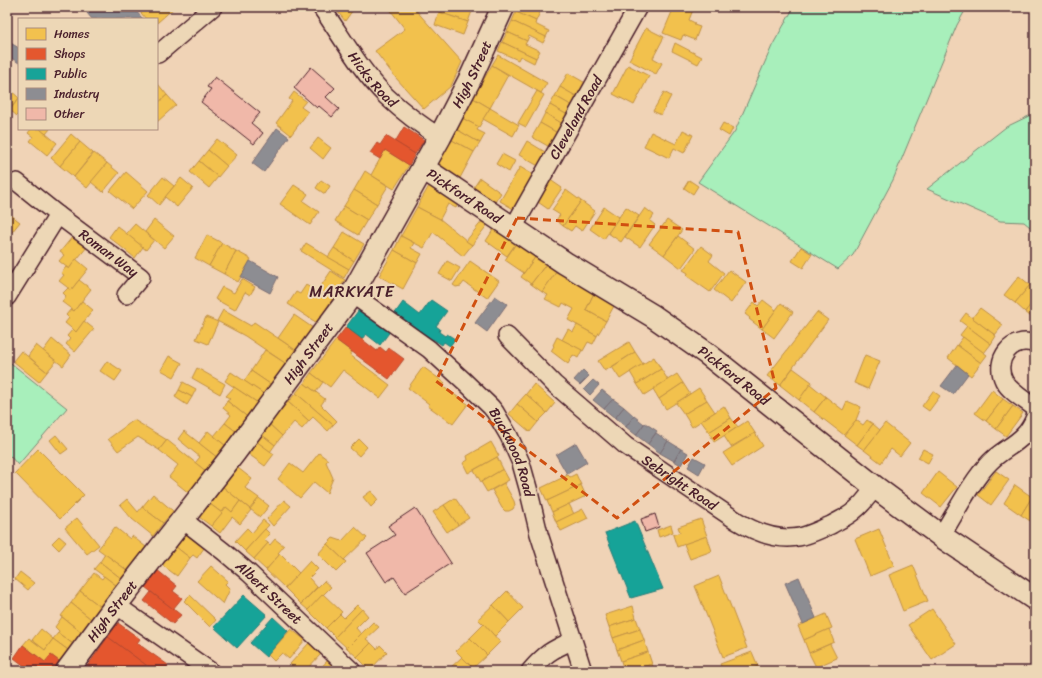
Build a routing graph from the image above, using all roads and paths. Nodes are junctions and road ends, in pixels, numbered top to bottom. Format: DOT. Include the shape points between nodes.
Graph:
graph roads {
  1 [pos="213,7"];
  2 [pos="321,7"];
  3 [pos="503,7"];
  4 [pos="638,7"];
  5 [pos="158,54"];
  6 [pos="440,138"];
  7 [pos="423,168"];
  8 [pos="17,182"];
  9 [pos="58,215"];
  10 [pos="513,228"];
  11 [pos="352,294"];
  12 [pos="126,295"];
  13 [pos="7,298"];
  14 [pos="506,336"];
  15 [pos="1035,344"];
  16 [pos="1035,408"];
  17 [pos="1035,417"];
  18 [pos="875,487"];
  19 [pos="182,519"];
  20 [pos="941,536"];
  21 [pos="1035,599"];
  22 [pos="116,605"];
  23 [pos="572,641"];
  24 [pos="67,671"];
  25 [pos="210,671"];
  26 [pos="352,671"];
  27 [pos="530,671"];
  28 [pos="583,671"];
  1 -- 5 [label="street"];
  2 -- 6 [label="street, Hicks Road" via="385,95 419,125"];
  3 -- 6 [label="street, High Street"];
  4 -- 10 [label="street, Cleveland Road"];
  6 -- 7 [label="street, High Street"];
  7 -- 10 [label="street, Pickford Road"];
  7 -- 11 [label="street, High Street"];
  8 -- 9 [label="street, Roman Way"];
  9 -- 12 [label="street, Roman Way" via="141,277"];
  9 -- 13 [label="street"];
  10 -- 18 [label="street, Pickford Road" via="654,316"];
  11 -- 19 [label="street, High Street"];
  11 -- 23 [label="street, Buckwood Road" via="429,349 495,412 521,464 535,523"];
  14 -- 18 [label="street, Sebright Road" via="554,384 626,446 754,531 799,537 847,516 856,510"];
  15 -- 16 [label="street" via="1015,344 1004,353 1000,366 1009,388"];
  17 -- 20 [label="street" via="1018,442 990,461 978,476"];
  18 -- 20 [label="street, Pickford Road"];
  19 -- 22 [label="street, High Street"];
  19 -- 26 [label="street, Albert Street" via="249,573"];
  20 -- 21 [label="street, Pickford Road"];
  22 -- 24 [label="street, High Street"];
  22 -- 25 [label="street"];
  23 -- 27 [label="street" via="544,655"];
  23 -- 28 [label="street, Buckwood Road"];
}
